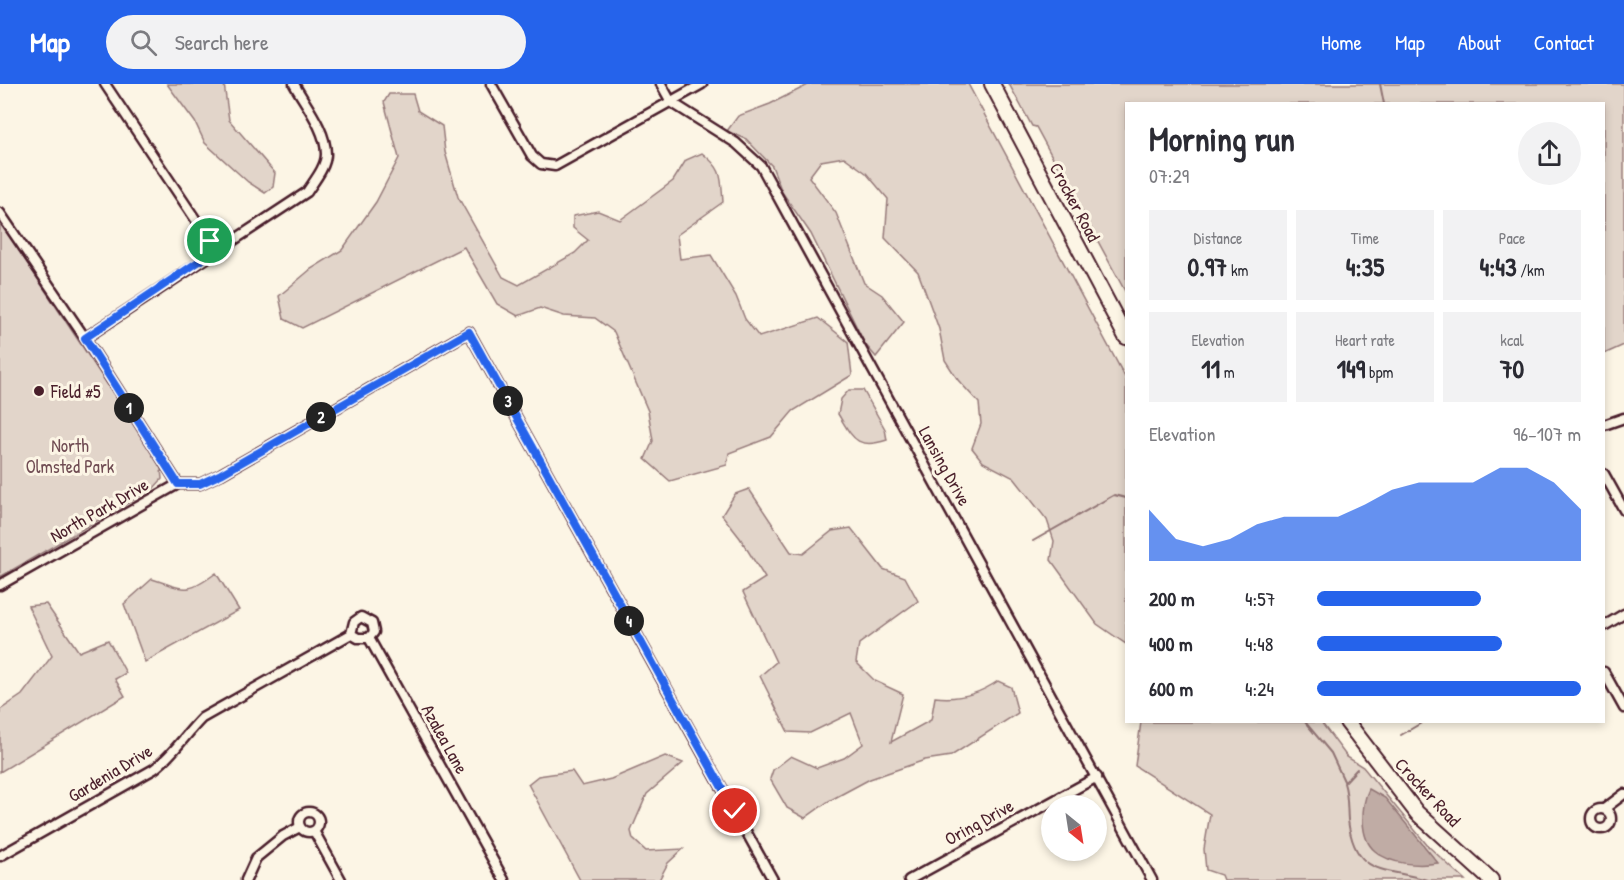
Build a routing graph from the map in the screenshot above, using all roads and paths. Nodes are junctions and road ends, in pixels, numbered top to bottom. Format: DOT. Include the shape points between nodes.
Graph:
graph roads {
  1 [pos="105,84"];
  2 [pos="294,84"];
  3 [pos="491,84"];
  4 [pos="661,84"];
  5 [pos="702,84"];
  6 [pos="992,84"];
  7 [pos="671,102"];
  8 [pos="0,213"];
  9 [pos="216,250"];
  10 [pos="1125,335"];
  11 [pos="85,338"];
  12 [pos="1624,418"];
  13 [pos="1605,425"];
  14 [pos="1605,476"];
  15 [pos="178,484"];
  16 [pos="1624,510"];
  17 [pos="0,585"];
  18 [pos="1624,614"];
  19 [pos="365,617"];
  20 [pos="1605,625"];
  21 [pos="351,634"];
  22 [pos="369,638"];
  23 [pos="1605,674"];
  24 [pos="1624,708"];
  25 [pos="1348,723"];
  26 [pos="1097,777"];
  27 [pos="1624,794"];
  28 [pos="1604,809"];
  29 [pos="300,828"];
  30 [pos="314,831"];
  31 [pos="0,856"];
  32 [pos="246,880"];
  33 [pos="341,880"];
  34 [pos="504,880"];
  35 [pos="772,880"];
  36 [pos="909,880"];
  37 [pos="1152,880"];
  38 [pos="1491,880"];
  1 -- 9 [label="street"];
  2 -- 9 [label="street" via="322,136 326,154 320,173 307,192"];
  3 -- 7 [label="street" via="532,156 541,164 555,166"];
  4 -- 7 [label="street"];
  5 -- 7 [label="street"];
  6 -- 10 [label="main road, Crocker Road"];
  7 -- 26 [label="street, Lansing Drive" via="736,142 761,166"];
  8 -- 11 [label="street"];
  9 -- 11 [label="street"];
  11 -- 15 [label="street"];
  12 -- 13 [label="street"];
  14 -- 16 [label="street"];
  15 -- 17 [label="street, North Park Drive"];
  15 -- 35 [label="street, North Park Drive" via="200,484 221,474 469,332"];
  18 -- 20 [label="street"];
  19 -- 21 [label="street, Gardenia Drive" via="355,620"];
  19 -- 22 [label="street, Azalea Lane" via="374,627"];
  21 -- 22 [label="street"];
  21 -- 31 [label="street, Gardenia Drive" via="201,718 154,769"];
  22 -- 34 [label="street, Azalea Lane"];
  23 -- 24 [label="street"];
  25 -- 38 [label="main road, Crocker Road" via="1417,813"];
  26 -- 36 [label="street, Oring Drive"];
  26 -- 37 [label="street, Lansing Drive"];
  27 -- 28 [label="street"];
  29 -- 30 [label="street"];
  29 -- 30 [label="street" via="301,815 311,811 320,821"];
  29 -- 32 [label="street" via="256,858"];
  30 -- 33 [label="street"];
}
